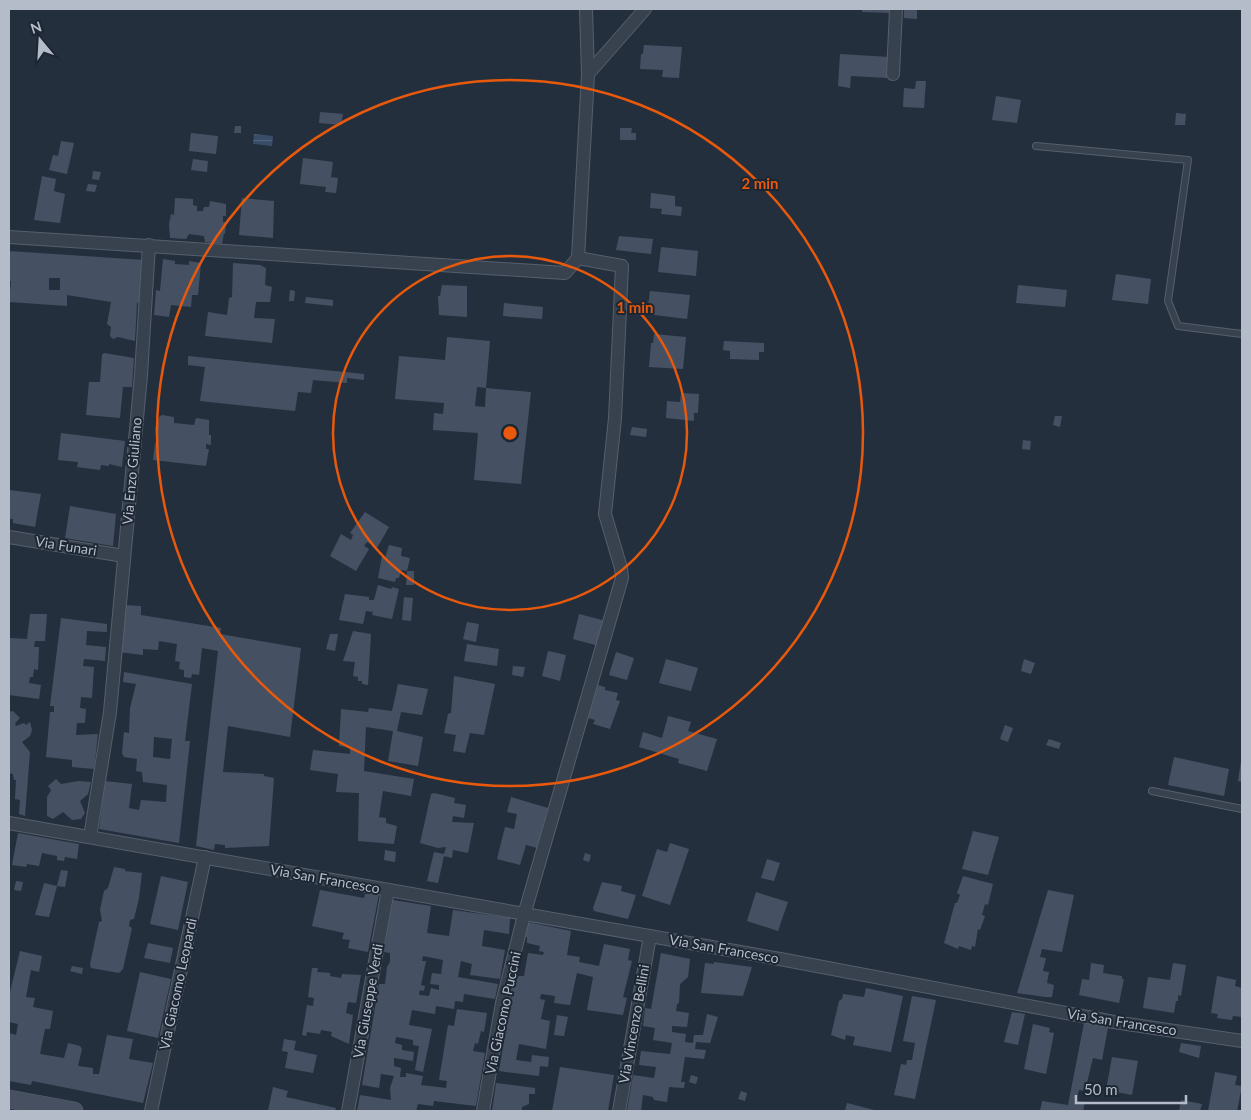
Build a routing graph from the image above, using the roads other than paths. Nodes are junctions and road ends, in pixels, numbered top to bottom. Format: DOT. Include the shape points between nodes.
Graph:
graph roads {
  1 [pos="586,9"];
  2 [pos="645,9"];
  3 [pos="896,9"];
  4 [pos="588,74"];
  5 [pos="893,74"];
  6 [pos="1036,146"];
  7 [pos="9,237"];
  8 [pos="149,244"];
  9 [pos="578,258"];
  10 [pos="1242,334"];
  11 [pos="9,537"];
  12 [pos="124,556"];
  13 [pos="1152,791"];
  14 [pos="1242,810"];
  15 [pos="9,823"];
  16 [pos="90,838"];
  17 [pos="205,856"];
  18 [pos="388,890"];
  19 [pos="524,915"];
  20 [pos="650,936"];
  21 [pos="1242,1041"];
  22 [pos="9,1099"];
  23 [pos="74,1111"];
  24 [pos="151,1111"];
  25 [pos="348,1111"];
  26 [pos="484,1111"];
  27 [pos="620,1111"];
  1 -- 4 [label="street"];
  2 -- 4 [label="street"];
  3 -- 5 [label="street"];
  4 -- 9 [label="street"];
  6 -- 10 [label="lane" via="1188,160 1168,301 1178,326"];
  7 -- 8 [label="street"];
  8 -- 9 [label="street" via="565,273"];
  8 -- 12 [label="street, Via Enzo Giuliano"];
  9 -- 19 [label="street, Via Giacomo Puccini" via="622,266 615,418 605,514 622,578"];
  11 -- 12 [label="street, Via Funari"];
  12 -- 16 [label="street, Via Enzo Giuliano" via="110,712"];
  13 -- 14 [label="lane"];
  15 -- 16 [label="street"];
  16 -- 17 [label="street, Via San Francesco"];
  17 -- 18 [label="street, Via San Francesco"];
  17 -- 24 [label="street, Via Giacomo Leopardi"];
  18 -- 19 [label="street, Via San Francesco"];
  18 -- 25 [label="street, Via Giuseppe Verdi"];
  19 -- 20 [label="street, Via San Francesco"];
  19 -- 26 [label="street, Via Giacomo Puccini" via="502,1003"];
  20 -- 21 [label="street, Via San Francesco" via="1114,1022"];
  20 -- 27 [label="street, Via Vincenzo Bellini"];
  22 -- 23 [label="main road"];
}
